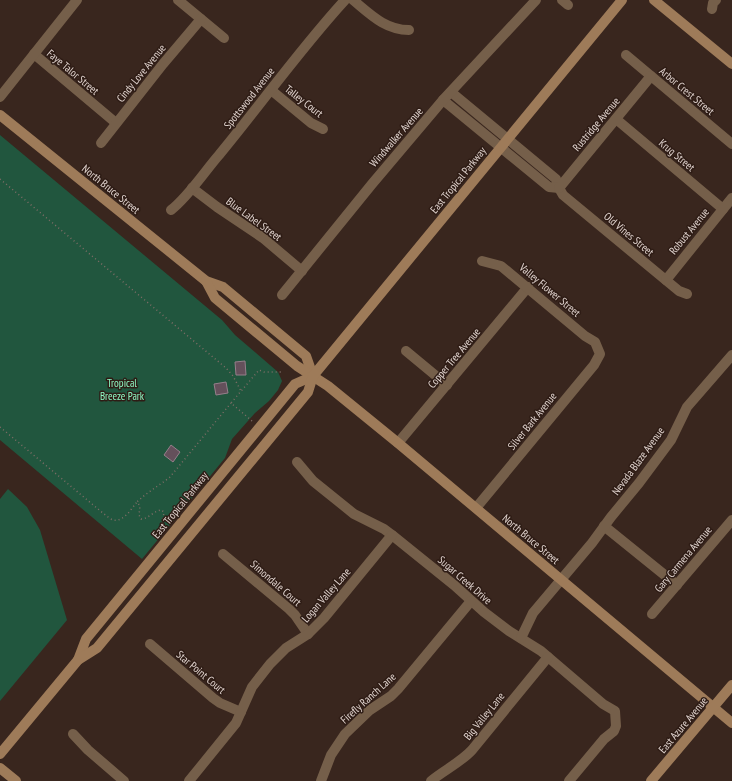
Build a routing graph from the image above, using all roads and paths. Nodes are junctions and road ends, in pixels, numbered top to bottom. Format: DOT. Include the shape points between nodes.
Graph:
graph roads {
  1 [pos="77,0"];
  2 [pos="178,0"];
  3 [pos="345,0"];
  4 [pos="353,0"];
  5 [pos="536,0"];
  6 [pos="622,0"];
  7 [pos="654,0"];
  8 [pos="201,19"];
  9 [pos="408,30"];
  10 [pos="224,38"];
  11 [pos="34,54"];
  12 [pos="626,55"];
  13 [pos="732,64"];
  14 [pos="651,76"];
  15 [pos="271,90"];
  16 [pos="451,92"];
  17 [pos="0,97"];
  18 [pos="443,100"];
  19 [pos="0,115"];
  20 [pos="616,119"];
  21 [pos="116,122"];
  22 [pos="323,129"];
  23 [pos="508,138"];
  24 [pos="101,142"];
  25 [pos="732,144"];
  26 [pos="500,147"];
  27 [pos="0,180"];
  28 [pos="192,188"];
  29 [pos="559,188"];
  30 [pos="732,198"];
  31 [pos="723,209"];
  32 [pos="171,210"];
  33 [pos="482,261"];
  34 [pos="302,271"];
  35 [pos="666,280"];
  36 [pos="528,287"];
  37 [pos="687,294"];
  38 [pos="282,295"];
  39 [pos="598,347"];
  40 [pos="406,351"];
  41 [pos="732,355"];
  42 [pos="282,371"];
  43 [pos="314,376"];
  44 [pos="447,385"];
  45 [pos="241,392"];
  46 [pos="231,403"];
  47 [pos="0,427"];
  48 [pos="260,427"];
  49 [pos="398,443"];
  50 [pos="297,462"];
  51 [pos="137,502"];
  52 [pos="476,508"];
  53 [pos="732,520"];
  54 [pos="165,526"];
  55 [pos="604,526"];
  56 [pos="392,535"];
  57 [pos="223,554"];
  58 [pos="562,580"];
  59 [pos="677,585"];
  60 [pos="471,601"];
  61 [pos="652,614"];
  62 [pos="308,634"];
  63 [pos="520,638"];
  64 [pos="150,644"];
  65 [pos="548,657"];
  66 [pos="78,660"];
  67 [pos="732,685"];
  68 [pos="713,707"];
  69 [pos="241,712"];
  70 [pos="732,723"];
  71 [pos="73,734"];
  72 [pos="0,754"];
  73 [pos="0,768"];
  74 [pos="16,781"];
  75 [pos="124,781"];
  76 [pos="189,781"];
  77 [pos="321,781"];
  78 [pos="431,781"];
  79 [pos="569,781"];
  80 [pos="652,781"];
  1 -- 11 [label="street"];
  2 -- 8 [label="street"];
  3 -- 15 [label="street, Spottswood Avenue"];
  4 -- 9 [label="street" via="382,24"];
  5 -- 16 [label="street, Windwalker Avenue"];
  6 -- 23 [label="main road, East Tropical Parkway"];
  7 -- 13 [label="main road"];
  8 -- 10 [label="street"];
  8 -- 21 [label="street, Cindy Love Avenue"];
  11 -- 17 [label="street"];
  11 -- 21 [label="street, Faye Talor Street"];
  12 -- 14 [label="street, Arbor Crest Street"];
  14 -- 20 [label="street, Rustridge Avenue"];
  14 -- 25 [label="street, Arbor Crest Street"];
  15 -- 22 [label="street, Talley Court" via="311,123"];
  15 -- 28 [label="street, Spottswood Avenue"];
  16 -- 18 [label="street, Windwalker Avenue"];
  16 -- 23 [label="street, Old Vines Street"];
  18 -- 26 [label="street, Old Vines Street"];
  18 -- 34 [label="street, Windwalker Avenue"];
  19 -- 43 [label="main road, North Bruce Street" via="206,281 223,287 306,356"];
  20 -- 29 [label="street, Rustridge Avenue"];
  20 -- 31 [label="street, Krug Street"];
  21 -- 24 [label="street, Cindy Love Avenue"];
  23 -- 26 [label="main road, East Tropical Parkway"];
  23 -- 29 [label="street, Old Vines Street" via="556,179"];
  26 -- 29 [label="street, Old Vines Street" via="549,187"];
  26 -- 43 [label="main road, East Tropical Parkway"];
  27 -- 45 [label="path" via="226,368"];
  28 -- 32 [label="street, Spottswood Avenue"];
  28 -- 34 [label="street, Blue Label Street" via="263,238"];
  29 -- 35 [label="street, Old Vines Street" via="563,195"];
  30 -- 31 [label="street, Robust Avenue"];
  31 -- 35 [label="street, Robust Avenue"];
  33 -- 36 [label="street, Valley Flower Street" via="501,266"];
  34 -- 38 [label="street, Windwalker Avenue"];
  35 -- 37 [label="street, Old Vines Street"];
  36 -- 39 [label="street, Valley Flower Street"];
  36 -- 44 [label="street, Copper Tree Avenue"];
  39 -- 52 [label="street, Silver Bark Avenue" via="600,354 594,365"];
  40 -- 44 [label="street"];
  41 -- 55 [label="street, Nevada Blaze Avenue" via="688,407 671,440"];
  42 -- 45 [label="path" via="259,370"];
  43 -- 48 [label="main road, East Tropical Parkway" via="295,384"];
  43 -- 49 [label="main road, North Bruce Street"];
  43 -- 66 [label="main road, East Tropical Parkway" via="308,392 97,648"];
  44 -- 49 [label="street, Copper Tree Avenue"];
  45 -- 46 [label="path"];
  46 -- 48 [label="path"];
  46 -- 51 [label="path" via="170,477"];
  47 -- 51 [label="path" via="112,520 126,516"];
  48 -- 66 [label="main road, East Tropical Parkway" via="86,639"];
  49 -- 52 [label="main road, North Bruce Street"];
  50 -- 56 [label="street, Sugar Creek Drive" via="313,481 354,514"];
  51 -- 54 [label="path" via="140,506 141,519 162,510 162,522"];
  52 -- 58 [label="main road, North Bruce Street"];
  53 -- 59 [label="street, Gary Carmena Avenue"];
  55 -- 58 [label="street, Nevada Blaze Avenue"];
  55 -- 59 [label="street"];
  56 -- 60 [label="street, Sugar Creek Drive"];
  56 -- 62 [label="street, Logan Valley Lane"];
  57 -- 62 [label="street, Simondale Court" via="289,609"];
  58 -- 63 [label="street, Nevada Blaze Avenue" via="533,613"];
  58 -- 68 [label="main road, North Bruce Street"];
  59 -- 61 [label="street, Gary Carmena Avenue"];
  60 -- 63 [label="street, Sugar Creek Drive"];
  60 -- 77 [label="street, Firefly Ranch Lane" via="398,689 370,710 346,734 331,755"];
  62 -- 69 [label="street, Logan Valley Lane" via="277,656 252,687"];
  63 -- 65 [label="street, Sugar Creek Drive"];
  64 -- 69 [label="street, Star Point Court" via="213,698"];
  65 -- 78 [label="street, Big Valley Lane" via="465,757"];
  65 -- 79 [label="street, Sugar Creek Drive" via="603,704 615,711 614,731 604,739"];
  66 -- 72 [label="main road, East Tropical Parkway"];
  67 -- 68 [label="main road, East Azure Avenue"];
  68 -- 70 [label="main road, North Bruce Street"];
  68 -- 80 [label="main road, East Azure Avenue"];
  69 -- 76 [label="street, Logan Valley Lane" via="232,729"];
  71 -- 75 [label="street"];
  73 -- 74 [label="main road"];
}
